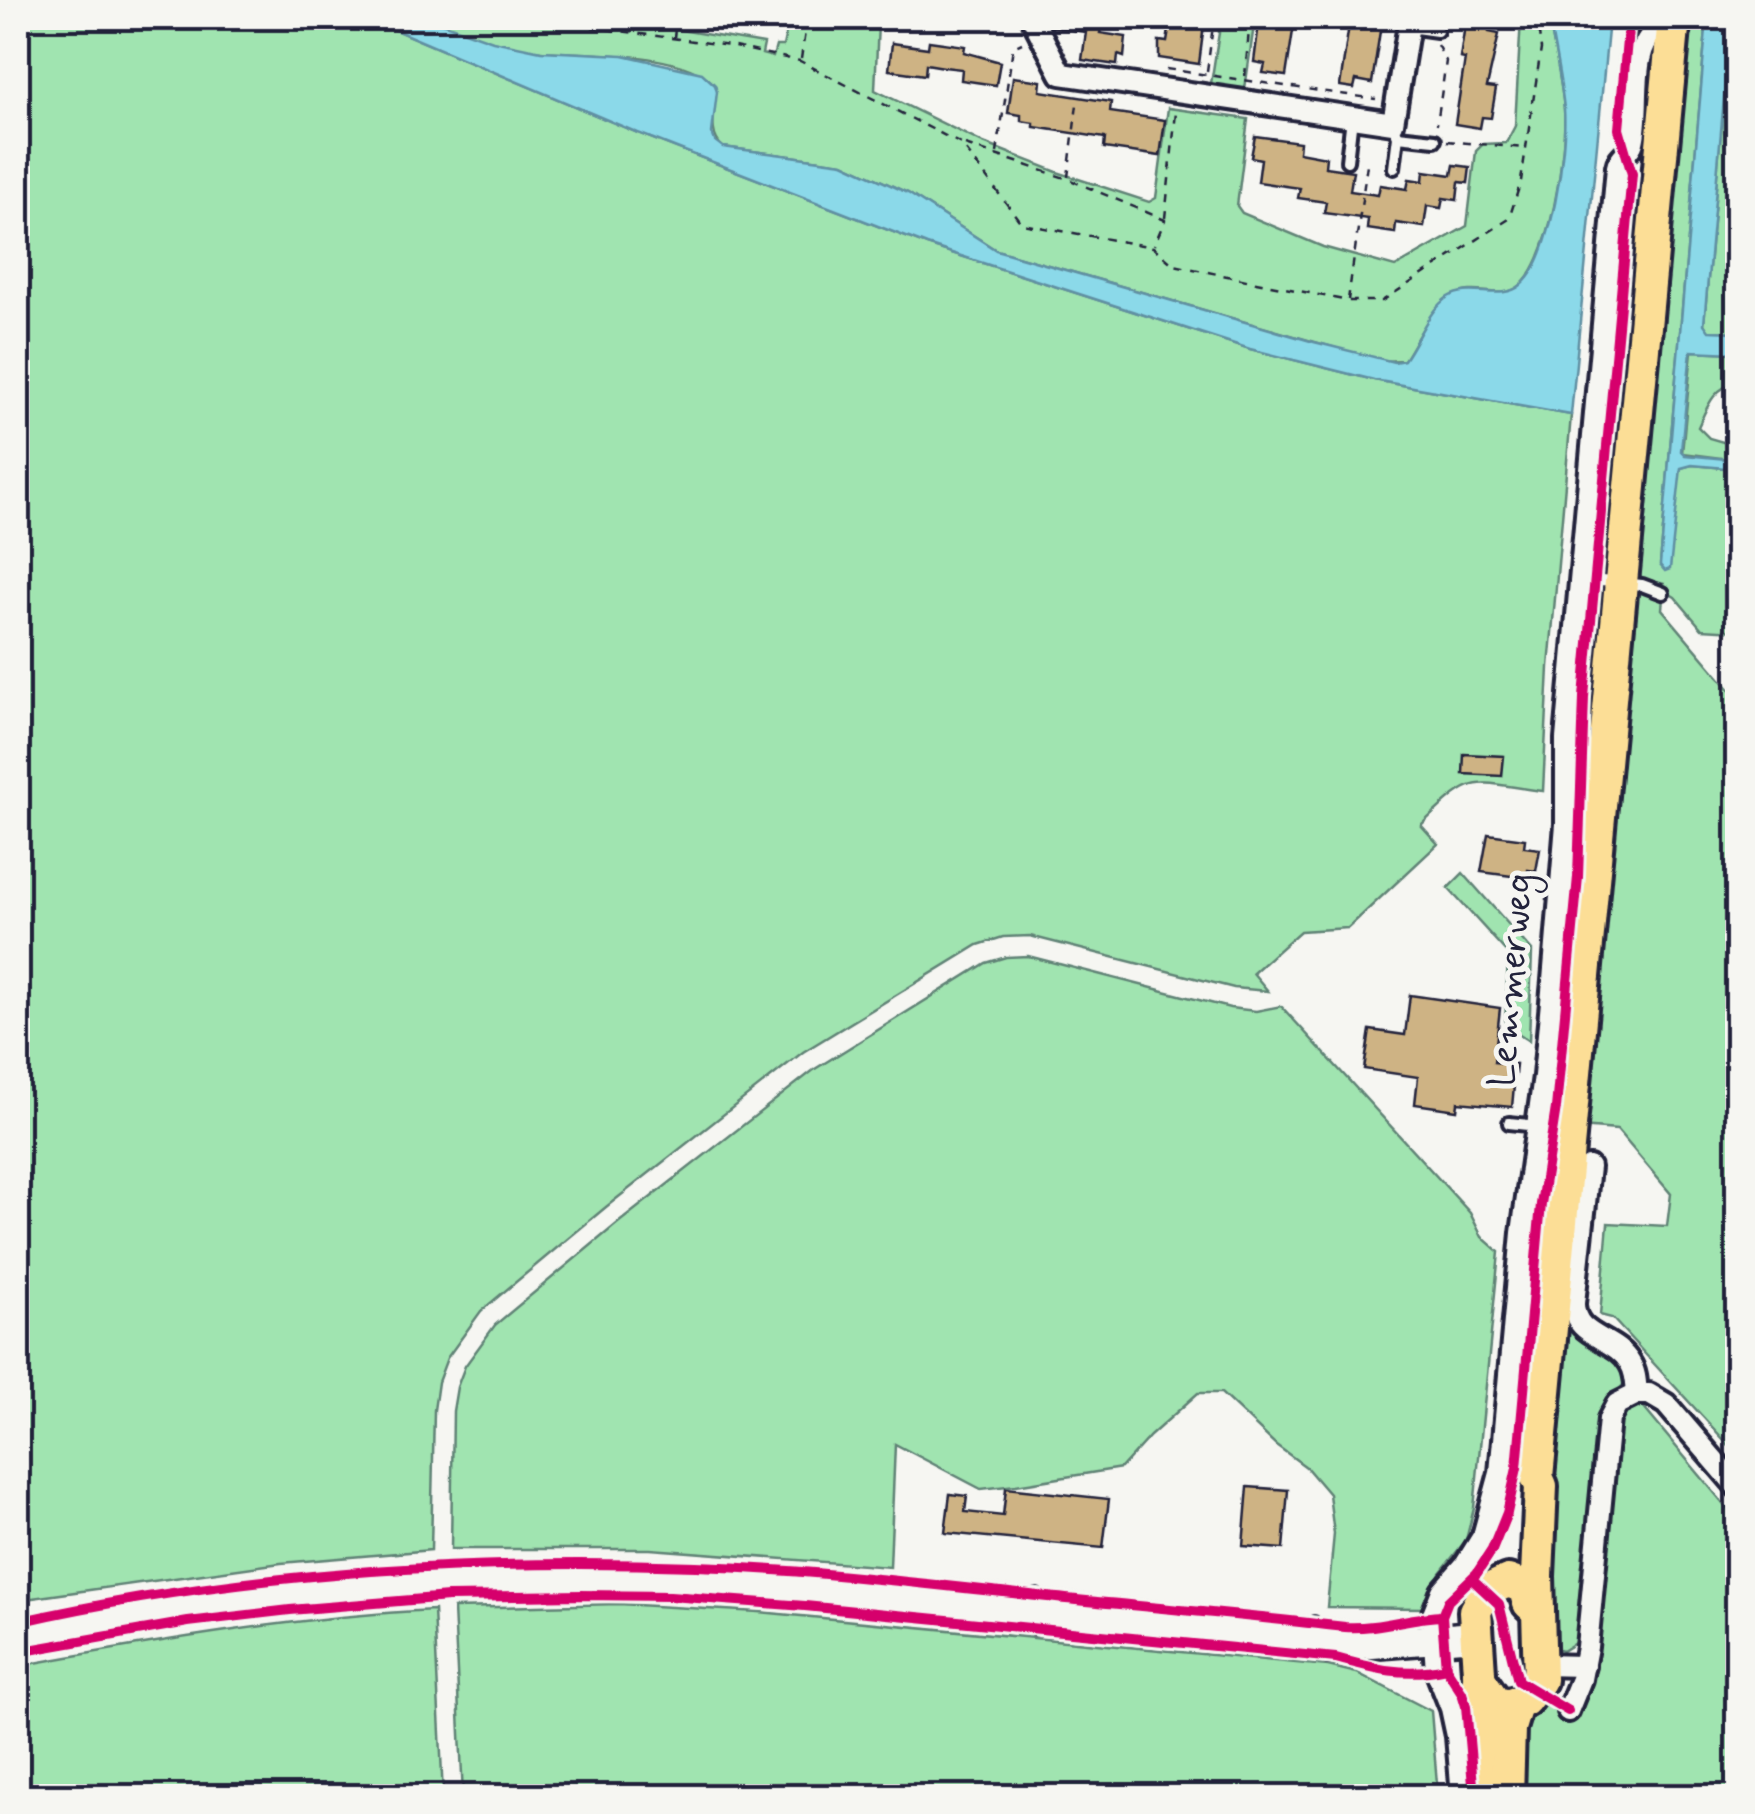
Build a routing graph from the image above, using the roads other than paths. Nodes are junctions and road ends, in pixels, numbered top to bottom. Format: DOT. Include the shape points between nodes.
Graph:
graph roads {
  1 [pos="1410,22"];
  2 [pos="1674,22"];
  3 [pos="1036,26"];
  4 [pos="1438,30"];
  5 [pos="1352,117"];
  6 [pos="1395,120"];
  7 [pos="1435,140"];
  8 [pos="1347,162"];
  9 [pos="1394,168"];
  10 [pos="1579,579"];
  11 [pos="1622,583"];
  12 [pos="1663,593"];
  13 [pos="1509,1122"];
  14 [pos="1538,1126"];
  15 [pos="1590,1178"];
  16 [pos="1637,1394"];
  17 [pos="1537,1477"];
  18 [pos="1738,1488"];
  19 [pos="1504,1582"];
  20 [pos="1538,1611"];
  21 [pos="18,1636"];
  22 [pos="1475,1636"];
  23 [pos="1432,1640"];
  24 [pos="1541,1665"];
  25 [pos="1584,1666"];
  26 [pos="1478,1678"];
  27 [pos="1516,1705"];
  28 [pos="1568,1711"];
  29 [pos="1462,1796"];
  30 [pos="1487,1796"];
  31 [pos="1508,1796"];
  1 -- 4 [label="lane"];
  1 -- 6 [label="street"];
  2 -- 10 [label="street, Lemmerweg" via="1642,46 1633,142 1617,164"];
  2 -- 11 [label="main road, Lemmerweg"];
  3 -- 5 [label="street" via="1061,74"];
  5 -- 6 [label="street"];
  5 -- 8 [label="lane"];
  6 -- 7 [label="lane"];
  6 -- 9 [label="lane"];
  10 -- 11 [label="lane"];
  10 -- 14 [label="street, Lemmerweg" via="1565,845"];
  11 -- 12 [label="lane"];
  11 -- 17 [label="main road, Lemmerweg"];
  13 -- 14 [label="lane"];
  14 -- 23 [label="street, Lemmerweg" via="1496,1493 1479,1543 1436,1602"];
  15 -- 16 [label="street" via="1574,1316 1581,1328 1625,1355"];
  16 -- 18 [label="street" via="1666,1404"];
  16 -- 25 [label="street" via="1614,1407 1607,1428"];
  17 -- 19 [label="main road, Lemmerweg"];
  17 -- 20 [label="main road, Lemmerweg"];
  19 -- 20 [label="main road" via="1521,1585"];
  19 -- 22 [label="main road" via="1478,1601"];
  20 -- 24 [label="main road, Lemmerweg"];
  21 -- 23 [label="street" via="276,1596 591,1578 698,1582 1372,1644"];
  22 -- 23 [label="street"];
  22 -- 26 [label="main road"];
  23 -- 29 [label="street, Lemmerweg" via="1457,1736"];
  24 -- 25 [label="street"];
  24 -- 27 [label="main road" via="1534,1691"];
  25 -- 28 [label="street"];
  26 -- 27 [label="main road" via="1498,1704"];
  26 -- 30 [label="main road"];
  27 -- 31 [label="main road"];
}
